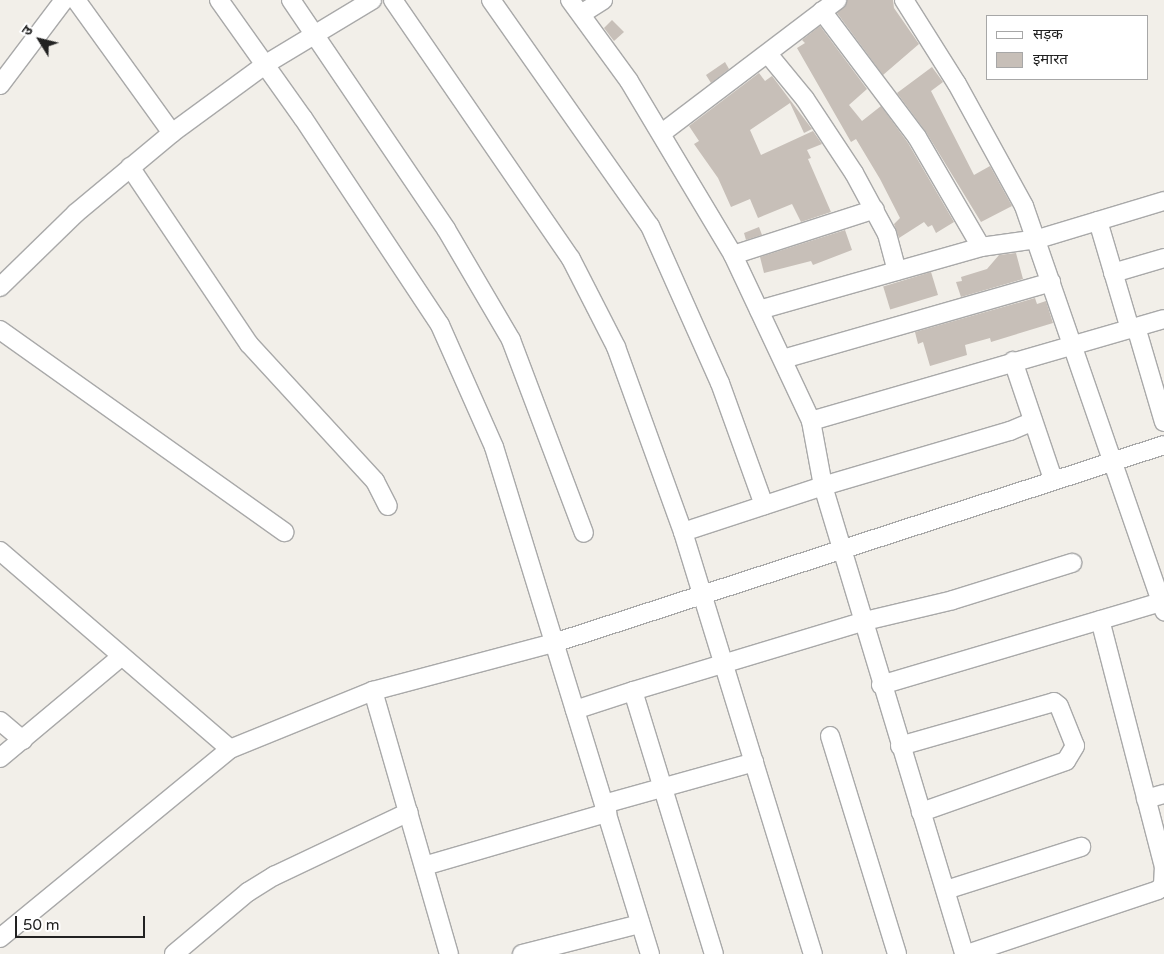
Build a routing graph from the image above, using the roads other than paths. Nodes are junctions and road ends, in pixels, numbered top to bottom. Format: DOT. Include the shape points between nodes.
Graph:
graph roads {
  1 [pos="64,0"];
  2 [pos="76,0"];
  3 [pos="219,0"];
  4 [pos="291,0"];
  5 [pos="372,0"];
  6 [pos="393,0"];
  7 [pos="491,0"];
  8 [pos="570,0"];
  9 [pos="603,0"];
  10 [pos="837,0"];
  11 [pos="904,0"];
  12 [pos="822,11"];
  13 [pos="581,14"];
  14 [pos="315,34"];
  15 [pos="768,54"];
  16 [pos="266,64"];
  17 [pos="0,85"];
  18 [pos="172,133"];
  19 [pos="662,133"];
  20 [pos="130,167"];
  21 [pos="1164,201"];
  22 [pos="875,209"];
  23 [pos="1098,221"];
  24 [pos="1038,239"];
  25 [pos="981,248"];
  26 [pos="733,255"];
  27 [pos="1164,258"];
  28 [pos="897,271"];
  29 [pos="1113,273"];
  30 [pos="1051,282"];
  31 [pos="0,287"];
  32 [pos="759,310"];
  33 [pos="1164,319"];
  34 [pos="1133,328"];
  35 [pos="0,330"];
  36 [pos="1074,345"];
  37 [pos="783,359"];
  38 [pos="1013,361"];
  39 [pos="1159,385"];
  40 [pos="1034,420"];
  41 [pos="811,421"];
  42 [pos="1164,422"];
  43 [pos="1164,445"];
  44 [pos="1112,460"];
  45 [pos="1053,479"];
  46 [pos="823,486"];
  47 [pos="388,506"];
  48 [pos="764,506"];
  49 [pos="284,532"];
  50 [pos="683,532"];
  51 [pos="584,533"];
  52 [pos="842,548"];
  53 [pos="0,551"];
  54 [pos="1072,563"];
  55 [pos="702,597"];
  56 [pos="1163,605"];
  57 [pos="1100,620"];
  58 [pos="865,621"];
  59 [pos="554,643"];
  60 [pos="122,657"];
  61 [pos="723,663"];
  62 [pos="881,685"];
  63 [pos="374,691"];
  64 [pos="633,691"];
  65 [pos="575,710"];
  66 [pos="0,721"];
  67 [pos="830,736"];
  68 [pos="23,740"];
  69 [pos="900,746"];
  70 [pos="230,749"];
  71 [pos="0,758"];
  72 [pos="754,762"];
  73 [pos="662,788"];
  74 [pos="1164,794"];
  75 [pos="1146,799"];
  76 [pos="606,808"];
  77 [pos="409,812"];
  78 [pos="921,812"];
  79 [pos="1081,847"];
  80 [pos="424,866"];
  81 [pos="946,890"];
  82 [pos="640,924"];
  83 [pos="0,938"];
  84 [pos="174,954"];
  85 [pos="449,954"];
  86 [pos="522,954"];
  87 [pos="650,954"];
  88 [pos="714,954"];
  89 [pos="813,954"];
  90 [pos="896,954"];
  91 [pos="966,954"];
  1 -- 17 [label="street"];
  2 -- 18 [label="street"];
  3 -- 16 [label="street"];
  4 -- 14 [label="street"];
  5 -- 14 [label="street"];
  6 -- 50 [label="street" via="571,259 628,374"];
  7 -- 48 [label="street" via="650,226 720,383"];
  8 -- 13 [label="street"];
  9 -- 13 [label="street"];
  10 -- 12 [label="street"];
  11 -- 24 [label="street" via="957,84 1024,206"];
  12 -- 15 [label="street"];
  12 -- 25 [label="street" via="916,137"];
  13 -- 19 [label="street"];
  14 -- 16 [label="street"];
  14 -- 51 [label="street" via="446,229 511,340"];
  15 -- 19 [label="street"];
  15 -- 22 [label="street" via="805,99"];
  16 -- 18 [label="street"];
  16 -- 59 [label="street" via="440,325 494,447 535,572"];
  18 -- 20 [label="street"];
  19 -- 26 [label="street"];
  20 -- 31 [label="street" via="46,240"];
  20 -- 47 [label="street" via="249,344 375,481"];
  21 -- 23 [label="street"];
  22 -- 26 [label="street"];
  22 -- 28 [label="street" via="887,234"];
  23 -- 24 [label="street"];
  23 -- 29 [label="street"];
  24 -- 25 [label="street"];
  24 -- 30 [label="street"];
  25 -- 28 [label="street"];
  26 -- 32 [label="street"];
  27 -- 29 [label="street"];
  28 -- 32 [label="street"];
  29 -- 34 [label="street"];
  30 -- 36 [label="street"];
  30 -- 37 [label="street"];
  32 -- 37 [label="street"];
  33 -- 34 [label="street"];
  34 -- 36 [label="street"];
  34 -- 39 [label="street"];
  35 -- 49 [label="street"];
  36 -- 38 [label="street"];
  36 -- 44 [label="street"];
  37 -- 41 [label="street"];
  38 -- 40 [label="street"];
  38 -- 41 [label="street" via="903,397"];
  39 -- 42 [label="street"];
  40 -- 45 [label="street"];
  40 -- 46 [label="street" via="943,452"];
  41 -- 46 [label="street"];
  43 -- 44 [label="street"];
  44 -- 45 [label="street"];
  44 -- 56 [label="street"];
  45 -- 52 [label="street"];
  46 -- 48 [label="street"];
  46 -- 52 [label="street"];
  48 -- 50 [label="street"];
  50 -- 55 [label="street"];
  52 -- 55 [label="street"];
  52 -- 58 [label="street"];
  53 -- 60 [label="street"];
  54 -- 58 [label="street" via="953,600"];
  55 -- 59 [label="street"];
  55 -- 61 [label="street"];
  56 -- 57 [label="street"];
  57 -- 62 [label="street"];
  57 -- 75 [label="street"];
  58 -- 61 [label="street"];
  58 -- 62 [label="street"];
  59 -- 63 [label="street"];
  59 -- 65 [label="street"];
  60 -- 68 [label="street"];
  60 -- 70 [label="street"];
  61 -- 64 [label="street"];
  61 -- 72 [label="street"];
  62 -- 69 [label="street"];
  63 -- 70 [label="street"];
  63 -- 77 [label="street"];
  64 -- 65 [label="street"];
  64 -- 73 [label="street"];
  65 -- 76 [label="street"];
  66 -- 68 [label="street"];
  67 -- 90 [label="street"];
  68 -- 71 [label="street"];
  69 -- 78 [label="street"];
  69 -- 78 [label="street" via="1054,702 1059,706 1075,746 1066,761"];
  70 -- 83 [label="street"];
  72 -- 73 [label="street"];
  72 -- 89 [label="street"];
  73 -- 76 [label="street"];
  73 -- 88 [label="street"];
  74 -- 75 [label="street"];
  75 -- 91 [label="street" via="1164,868 1162,885 1158,890"];
  76 -- 80 [label="street"];
  76 -- 82 [label="street"];
  77 -- 80 [label="street"];
  77 -- 84 [label="street" via="274,876 248,892"];
  78 -- 81 [label="street"];
  79 -- 81 [label="street"];
  80 -- 85 [label="street"];
  81 -- 91 [label="street"];
  82 -- 86 [label="street"];
  82 -- 87 [label="street"];
}
